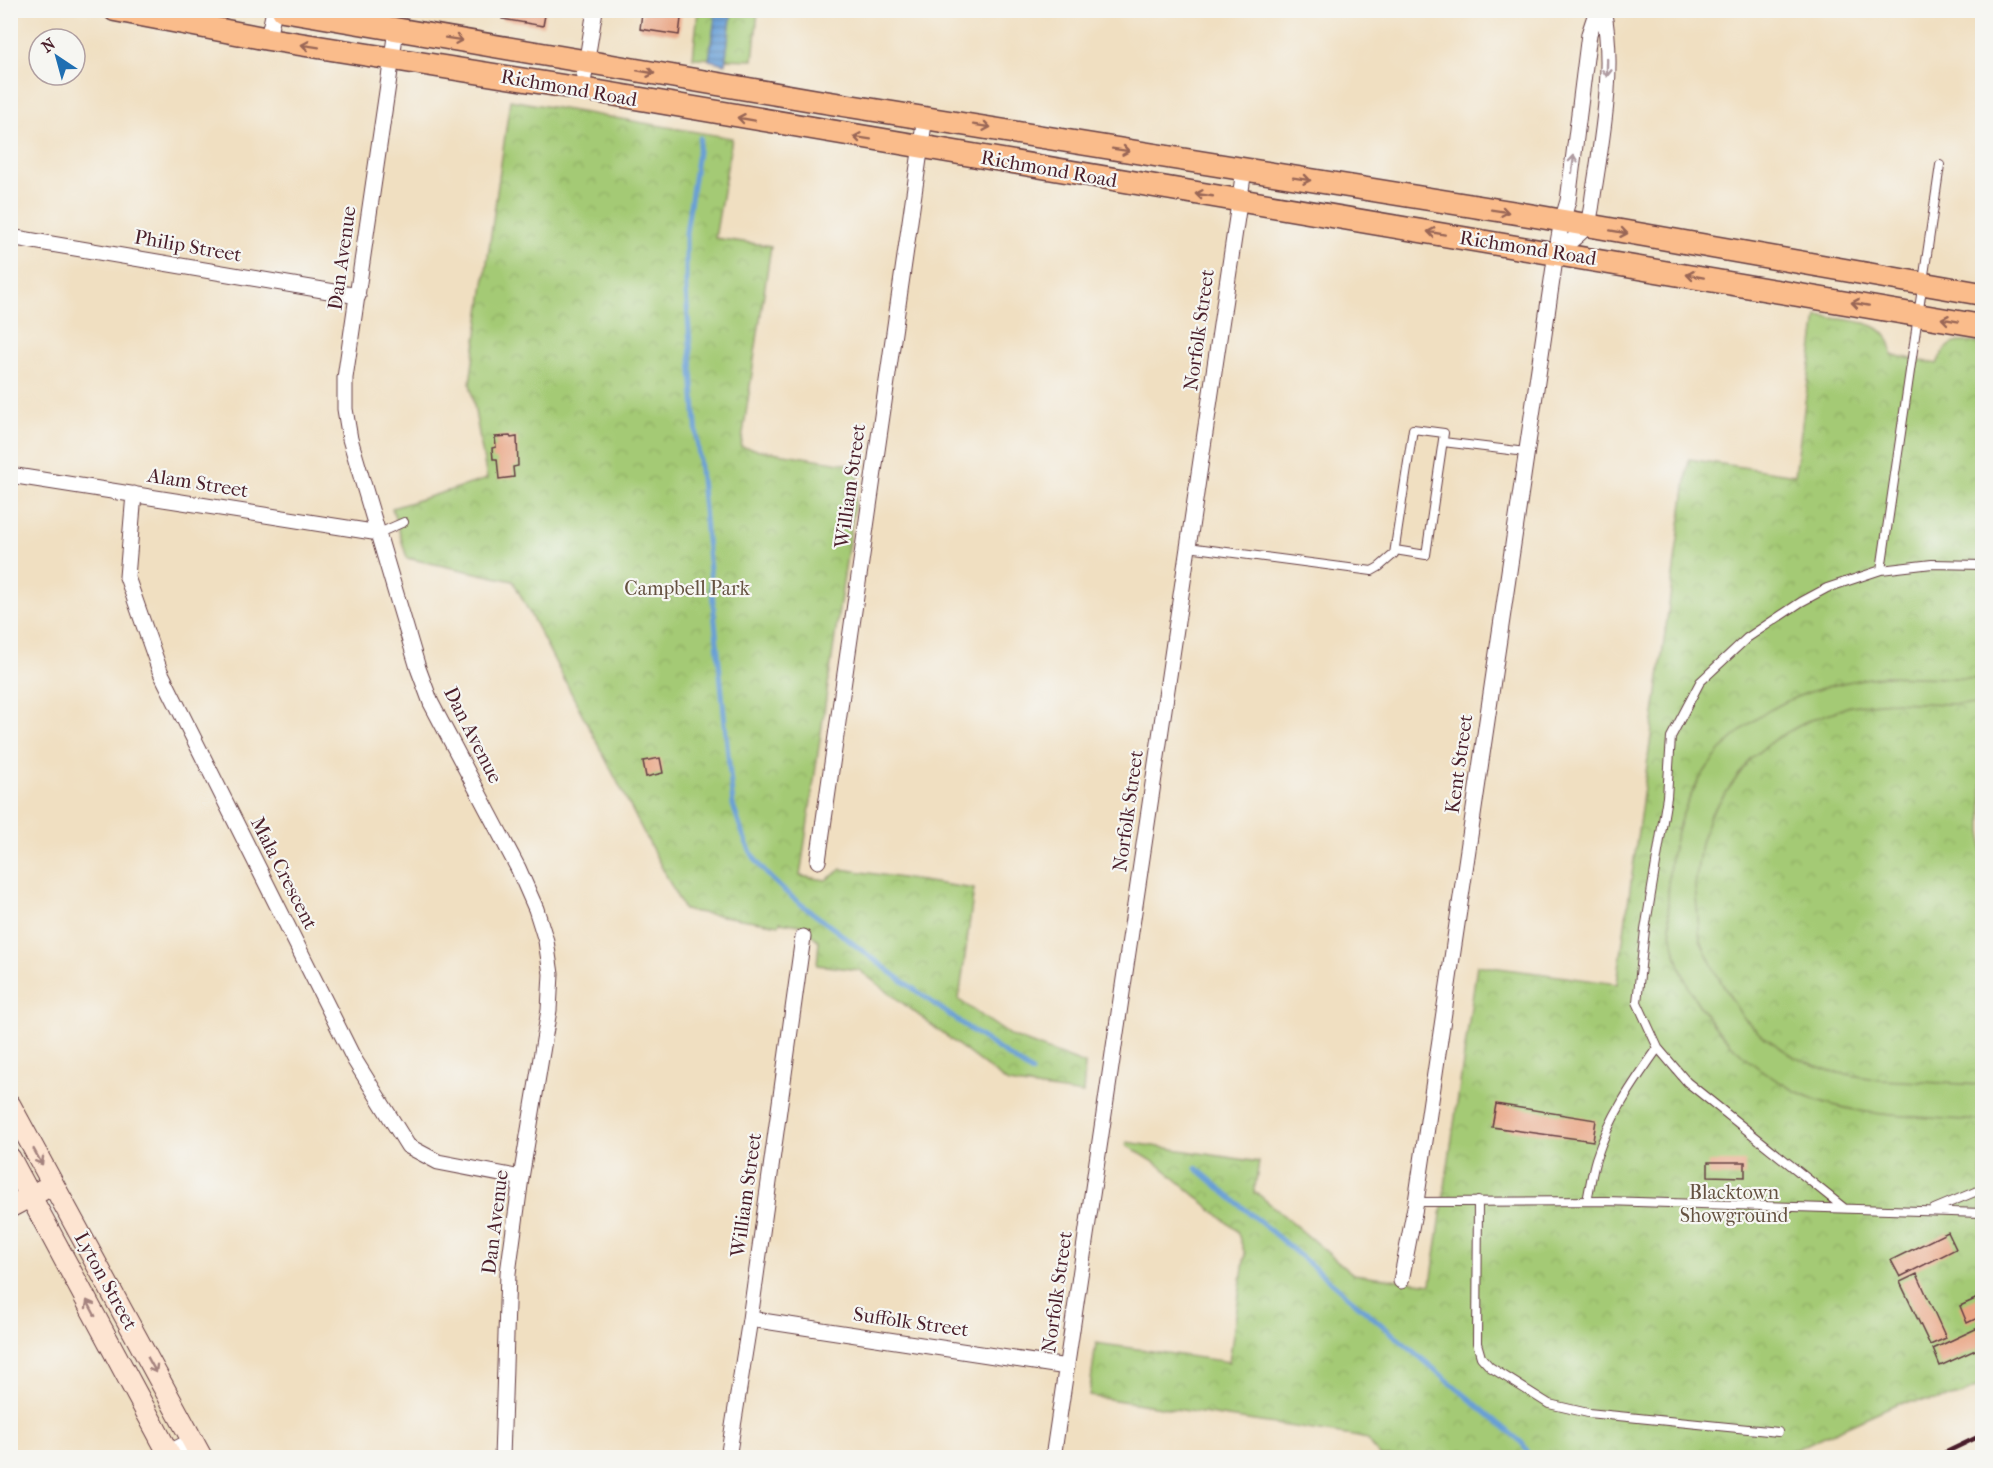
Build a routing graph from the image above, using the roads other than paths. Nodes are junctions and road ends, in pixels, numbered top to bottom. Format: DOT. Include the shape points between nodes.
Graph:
graph roads {
  1 [pos="115,10"];
  2 [pos="274,10"];
  3 [pos="283,10"];
  4 [pos="595,10"];
  5 [pos="1597,10"];
  6 [pos="1603,10"];
  7 [pos="396,30"];
  8 [pos="268,39"];
  9 [pos="392,59"];
  10 [pos="587,62"];
  11 [pos="582,90"];
  12 [pos="925,117"];
  13 [pos="920,147"];
  14 [pos="1940,165"];
  15 [pos="1244,170"];
  16 [pos="1239,200"];
  17 [pos="1562,222"];
  18 [pos="1586,226"];
  19 [pos="10,237"];
  20 [pos="1556,253"];
  21 [pos="1922,284"];
  22 [pos="1983,294"];
  23 [pos="358,296"];
  24 [pos="1918,314"];
  25 [pos="1983,326"];
  26 [pos="1443,442"];
  27 [pos="1526,452"];
  28 [pos="10,475"];
  29 [pos="134,494"];
  30 [pos="404,522"];
  31 [pos="379,533"];
  32 [pos="1188,546"];
  33 [pos="1395,550"];
  34 [pos="1983,565"];
  35 [pos="1881,570"];
  36 [pos="818,861"];
  37 [pos="803,937"];
  38 [pos="1658,1048"];
  39 [pos="10,1105"];
  40 [pos="11,1167"];
  41 [pos="521,1178"];
  42 [pos="54,1185"];
  43 [pos="1983,1189"];
  44 [pos="31,1196"];
  45 [pos="1478,1201"];
  46 [pos="1587,1201"];
  47 [pos="1416,1202"];
  48 [pos="10,1207"];
  49 [pos="1844,1208"];
  50 [pos="1930,1211"];
  51 [pos="1983,1214"];
  52 [pos="1401,1281"];
  53 [pos="750,1319"];
  54 [pos="1067,1367"];
  55 [pos="1778,1432"];
  56 [pos="198,1449"];
  57 [pos="166,1456"];
  58 [pos="502,1458"];
  59 [pos="728,1458"];
  60 [pos="1053,1458"];
  1 -- 8 [label="main road, Richmond Road"];
  2 -- 8 [label="street"];
  3 -- 7 [label="main road, Richmond Road"];
  4 -- 10 [label="street"];
  17 -- 5 [label="street, Kent Street, one-way" via="1589,34"];
  6 -- 18 [label="street, one-way" via="1608,34 1602,142"];
  7 -- 9 [label="street, Dan Avenue"];
  7 -- 10 [label="main road, Richmond Road, one-way"];
  9 -- 8 [label="main road, Richmond Road, one-way"];
  9 -- 11 [label="main road, Richmond Road"];
  9 -- 23 [label="street, Dan Avenue"];
  10 -- 11 [label="street"];
  10 -- 12 [label="main road, Richmond Road, one-way"];
  13 -- 11 [label="main road, Richmond Road, one-way"];
  12 -- 13 [label="street, William Street"];
  12 -- 15 [label="main road, Richmond Road, one-way"];
  16 -- 13 [label="main road, Richmond Road, one-way"];
  13 -- 36 [label="street, William Street"];
  14 -- 21 [label="lane"];
  15 -- 16 [label="street, Norfolk Street"];
  15 -- 17 [label="main road, Richmond Road, one-way"];
  20 -- 16 [label="main road, Richmond Road, one-way"];
  16 -- 32 [label="street, Norfolk Street"];
  17 -- 18 [label="main road, Richmond Road"];
  17 -- 20 [label="street, Kent Street"];
  18 -- 20 [label="street"];
  18 -- 21 [label="main road, Richmond Road, one-way"];
  19 -- 23 [label="street, Philip Street"];
  24 -- 20 [label="main road, Richmond Road, one-way"];
  20 -- 27 [label="street, Kent Street"];
  21 -- 22 [label="main road, Richmond Road"];
  21 -- 24 [label="lane"];
  23 -- 31 [label="street, Dan Avenue" via="345,378 345,409 350,439"];
  25 -- 24 [label="main road, Richmond Road, one-way"];
  24 -- 35 [label="lane"];
  26 -- 27 [label="lane"];
  26 -- 33 [label="lane" via="1426,555"];
  26 -- 33 [label="lane" via="1444,433 1413,429"];
  27 -- 47 [label="street, Kent Street"];
  28 -- 29 [label="street, Alam Street"];
  29 -- 31 [label="street, Alam Street"];
  29 -- 41 [label="street, Mala Crescent" via="127,577 160,671 354,1059 408,1146 438,1162"];
  30 -- 31 [label="lane"];
  31 -- 41 [label="street, Dan Avenue" via="431,703 519,868 546,941 551,974 549,1010"];
  32 -- 33 [label="lane" via="1372,571 1390,559"];
  32 -- 54 [label="street, Norfolk Street"];
  34 -- 35 [label="lane" via="1932,564"];
  35 -- 38 [label="lane" via="1827,588 1747,638 1700,682 1671,737 1667,797 1637,1002"];
  37 -- 53 [label="street, William Street"];
  38 -- 46 [label="lane" via="1607,1130 1595,1161"];
  38 -- 49 [label="lane" via="1688,1082"];
  39 -- 42 [label="main road, Lyton Street, one-way"];
  40 -- 44 [label="main road, Lyton Street"];
  41 -- 58 [label="street, Dan Avenue" via="508,1274"];
  42 -- 44 [label="main road"];
  42 -- 56 [label="main road, Lyton Street, one-way"];
  43 -- 50 [label="lane"];
  44 -- 48 [label="main road"];
  57 -- 44 [label="main road, Lyton Street, one-way"];
  45 -- 46 [label="lane"];
  45 -- 47 [label="lane"];
  45 -- 55 [label="lane" via="1477,1343 1481,1357 1490,1367 1549,1404 1588,1413"];
  46 -- 49 [label="lane"];
  47 -- 52 [label="street, Kent Street"];
  49 -- 50 [label="lane"];
  50 -- 51 [label="lane"];
  53 -- 54 [label="street, Suffolk Street"];
  53 -- 59 [label="street, William Street"];
  54 -- 60 [label="street, Norfolk Street"];
  56 -- 57 [label="street"];
}
